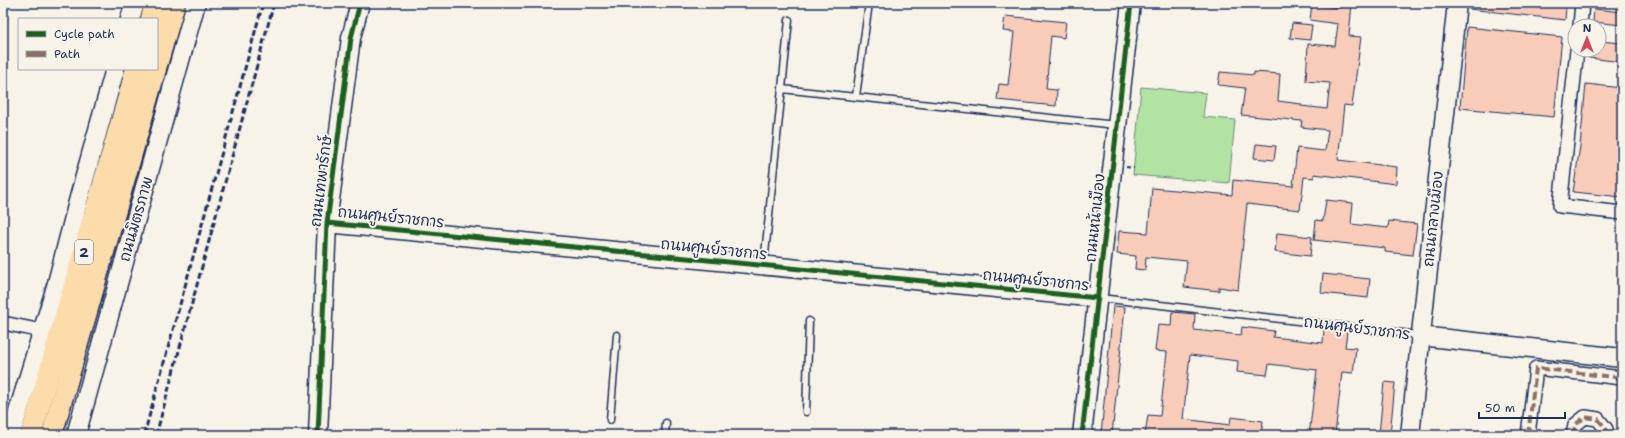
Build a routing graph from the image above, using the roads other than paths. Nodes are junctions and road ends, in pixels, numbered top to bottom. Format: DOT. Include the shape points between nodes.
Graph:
graph roads {
  1 [pos="130,3"];
  2 [pos="135,3"];
  3 [pos="155,3"];
  4 [pos="175,3"];
  5 [pos="196,3"];
  6 [pos="360,3"];
  7 [pos="869,3"];
  8 [pos="1131,3"];
  9 [pos="1457,3"];
  10 [pos="1582,3"];
  11 [pos="128,18"];
  12 [pos="128,18"];
  13 [pos="151,18"];
  14 [pos="1581,18"];
  15 [pos="789,20"];
  16 [pos="1576,58"];
  17 [pos="158,62"];
  18 [pos="116,70"];
  19 [pos="136,70"];
  20 [pos="156,70"];
  21 [pos="782,89"];
  22 [pos="856,96"];
  23 [pos="1118,125"];
  24 [pos="1622,213"];
  25 [pos="327,223"];
  26 [pos="764,266"];
  27 [pos="1098,298"];
  28 [pos="809,321"];
  29 [pos="3,322"];
  30 [pos="42,331"];
  31 [pos="617,335"];
  32 [pos="1420,336"];
  33 [pos="1622,358"];
  34 [pos="1622,378"];
  35 [pos="806,412"];
  36 [pos="610,420"];
  37 [pos="666,423"];
  38 [pos="10,435"];
  39 [pos="31,435"];
  40 [pos="52,435"];
  41 [pos="76,435"];
  42 [pos="318,435"];
  43 [pos="665,435"];
  44 [pos="1082,435"];
  45 [pos="1410,435"];
  46 [pos="1528,435"];
  47 [pos="1574,435"];
  48 [pos="1606,435"];
  1 -- 11 [label="street"];
  2 -- 12 [label="street"];
  3 -- 13 [label="main road"];
  4 -- 17 [label="main road"];
  5 -- 41 [label="street, ถนนมิตรภาพ"];
  6 -- 25 [label="street, ถนนเทพารักษ์" via="351,38"];
  7 -- 22 [label="lane"];
  8 -- 23 [label="street, ถนนหน้าเมือง"];
  9 -- 32 [label="street, ถนนกลางเมือง"];
  10 -- 14 [label="street"];
  15 -- 21 [label="lane"];
  16 -- 24 [label="street" via="1560,206"];
  18 -- 30 [label="street, 2"];
  19 -- 39 [label="main road, 2"];
  20 -- 40 [label="main road, ถนนมิตรภาพ / 2"];
  21 -- 22 [label="lane"];
  21 -- 26 [label="lane"];
  22 -- 23 [label="lane"];
  23 -- 27 [label="street, ถนนหน้าเมือง"];
  25 -- 26 [label="street, ถนนศูนย์ราชการ"];
  25 -- 42 [label="street, ถนนเทพารักษ์"];
  26 -- 27 [label="street, ถนนศูนย์ราชการ"];
  27 -- 32 [label="lane, ถนนศูนย์ราชการ"];
  27 -- 44 [label="street, ถนนหน้าเมือง"];
  28 -- 35 [label="lane"];
  29 -- 30 [label="street"];
  30 -- 38 [label="street, 2"];
  31 -- 36 [label="lane"];
  32 -- 33 [label="street, ถนนศูนย์ราชการ"];
  32 -- 45 [label="street, ถนนกลางเมือง"];
  34 -- 46 [label="street" via="1536,368"];
  37 -- 43 [label="lane"];
  47 -- 48 [label="street" via="1575,425 1585,417 1598,419 1606,429"];
}
